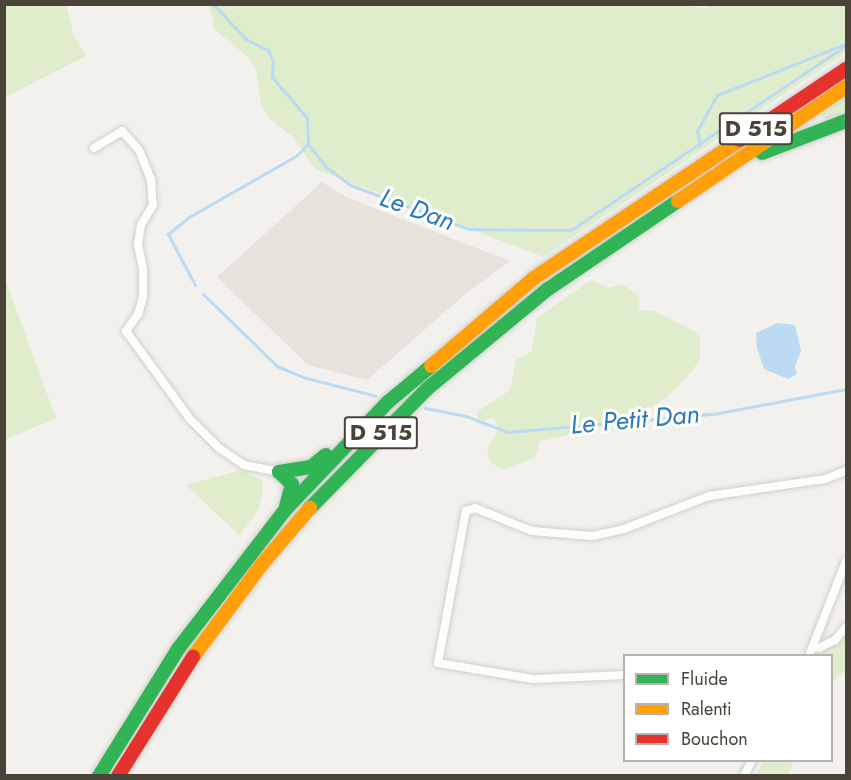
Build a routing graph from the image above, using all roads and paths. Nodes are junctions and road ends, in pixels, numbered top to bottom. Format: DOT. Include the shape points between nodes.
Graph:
graph roads {
  1 [pos="846,69"];
  2 [pos="846,87"];
  3 [pos="846,121"];
  4 [pos="94,148"];
  5 [pos="724,169"];
  6 [pos="339,452"];
  7 [pos="846,471"];
  8 [pos="279,472"];
  9 [pos="286,508"];
  10 [pos="846,561"];
  11 [pos="846,627"];
  12 [pos="813,646"];
  13 [pos="810,654"];
  14 [pos="623,675"];
  15 [pos="751,762"];
  16 [pos="99,776"];
  17 [pos="118,776"];
  18 [pos="744,776"];
  1 -- 6 [label="highway, D 515" via="534,278 439,355"];
  2 -- 5 [label="highway, D 515"];
  3 -- 5 [label="highway"];
  4 -- 8 [label="street" via="122,131 139,150 151,179 153,205 141,225 138,244 143,297 138,314 126,331 190,419 219,448 244,465"];
  5 -- 17 [label="highway, D 515" via="505,322 377,437 295,525 231,604 171,689"];
  6 -- 8 [label="highway" via="327,454 312,467"];
  6 -- 9 [label="highway, D 515"];
  7 -- 14 [label="street" via="825,479 709,496 624,529 592,536 532,531 475,508 466,511 438,663 532,679"];
  8 -- 9 [label="highway" via="292,484"];
  9 -- 16 [label="highway, D 515" via="178,649"];
  10 -- 12 [label="street"];
  11 -- 12 [label="street" via="835,640 819,648"];
  12 -- 13 [label="street"];
  15 -- 18 [label="street"];
}
